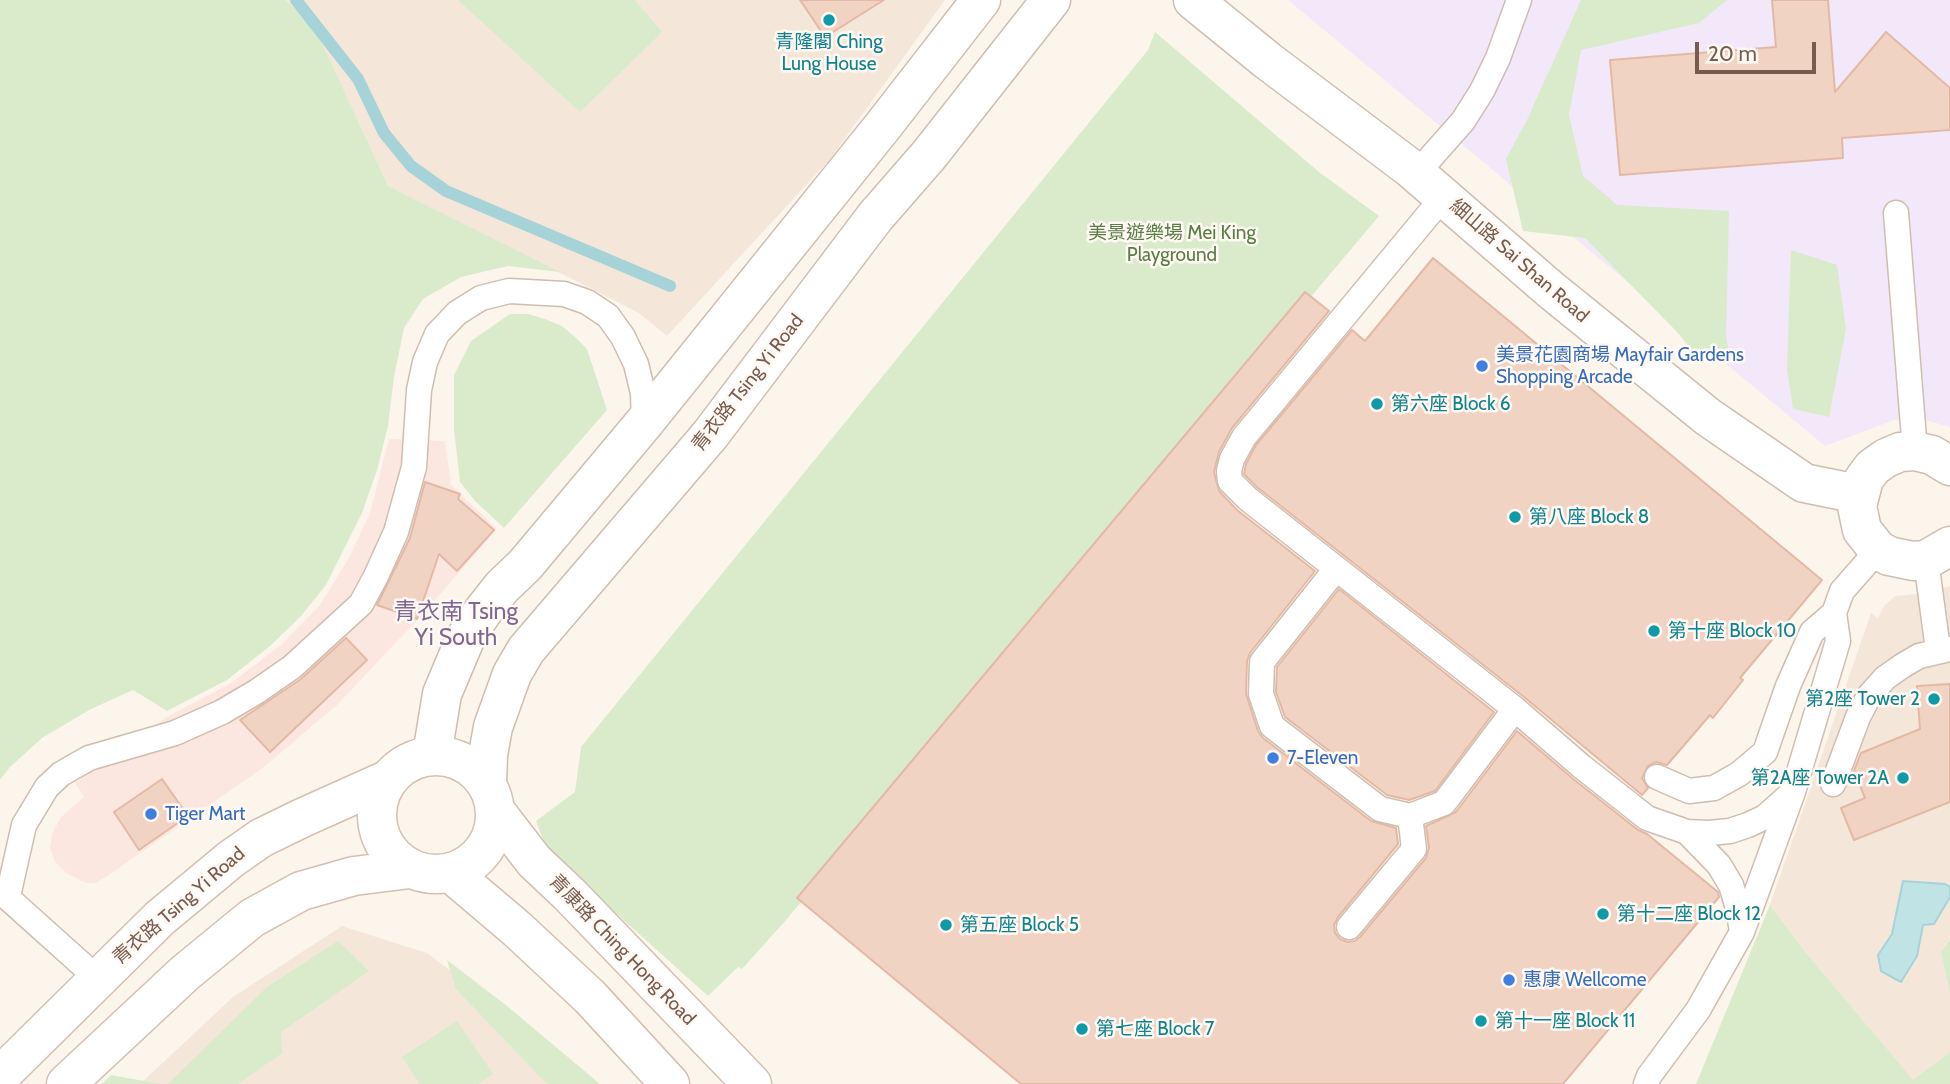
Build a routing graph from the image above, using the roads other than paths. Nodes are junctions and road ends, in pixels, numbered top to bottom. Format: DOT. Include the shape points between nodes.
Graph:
graph roads {
  1 [pos="981,0"];
  2 [pos="1051,0"];
  3 [pos="1193,0"];
  4 [pos="1519,0"];
  5 [pos="1431,185"];
  6 [pos="1896,213"];
  7 [pos="644,423"];
  8 [pos="1915,452"];
  9 [pos="1950,467"];
  10 [pos="1858,494"];
  11 [pos="1878,550"];
  12 [pos="1938,553"];
  13 [pos="1336,569"];
  14 [pos="1834,613"];
  15 [pos="1944,649"];
  16 [pos="1515,709"];
  17 [pos="432,755"];
  18 [pos="1657,777"];
  19 [pos="389,779"];
  20 [pos="1833,784"];
  21 [pos="1793,792"];
  22 [pos="492,798"];
  23 [pos="1410,816"];
  24 [pos="1688,832"];
  25 [pos="410,869"];
  26 [pos="450,873"];
  27 [pos="4,894"];
  28 [pos="1349,927"];
  29 [pos="1742,932"];
  30 [pos="97,978"];
  31 [pos="0,1076"];
  32 [pos="66,1084"];
  33 [pos="670,1084"];
  34 [pos="752,1084"];
  35 [pos="1646,1084"];
  1 -- 7 [label="street"];
  2 -- 22 [label="street, 青衣路 Tsing Yi Road" via="875,217 710,435 526,650 493,727 488,755"];
  3 -- 5 [label="street, 細山路 Sai Shan Road"];
  4 -- 5 [label="lane" via="1498,58"];
  5 -- 10 [label="street, 細山路 Sai Shan Road" via="1708,417 1804,483"];
  5 -- 13 [label="lane" via="1254,424 1229,471 1238,491"];
  6 -- 8 [label="lane"];
  7 -- 17 [label="street" via="502,587 466,637 442,694"];
  7 -- 27 [label="lane" via="636,364 608,316 587,302 564,294 509,291 481,298 457,313 437,334 425,362 414,467 396,532 361,604 292,667 222,712 175,733 89,758 61,774 34,805 24,825"];
  8 -- 9 [label="street" via="1932,455"];
  8 -- 10 [label="street" via="1886,457 1864,479"];
  10 -- 11 [label="street" via="1862,530"];
  11 -- 12 [label="street" via="1901,560"];
  11 -- 14 [label="lane" via="1842,591"];
  12 -- 15 [label="lane"];
  13 -- 16 [label="lane"];
  13 -- 23 [label="lane" via="1262,662 1261,694 1272,726 1380,809"];
  14 -- 18 [label="lane" via="1812,632 1765,752 1714,788 1689,791"];
  14 -- 21 [label="lane" via="1838,641"];
  15 -- 20 [label="lane" via="1902,666 1869,696"];
  16 -- 23 [label="lane" via="1444,803"];
  16 -- 24 [label="lane" via="1647,818"];
  17 -- 19 [label="street" via="403,765"];
  17 -- 22 [label="street" via="454,758 473,768"];
  19 -- 25 [label="street" via="377,805 379,832 395,858"];
  19 -- 30 [label="street, 青衣路 Tsing Yi Road" via="261,838 160,918"];
  21 -- 24 [label="lane" via="1780,806 1748,825 1709,834"];
  21 -- 29 [label="lane"];
  22 -- 26 [label="street" via="495,828 489,844 466,867"];
  22 -- 34 [label="street, 青康路 Ching Hong Road" via="534,861"];
  23 -- 28 [label="lane" via="1414,849"];
  24 -- 29 [label="lane" via="1731,885"];
  25 -- 26 [label="street"];
  25 -- 32 [label="street" via="354,876 301,891 252,918 185,973"];
  26 -- 33 [label="street" via="590,997"];
  27 -- 30 [label="lane"];
  29 -- 35 [label="lane" via="1698,1010"];
  30 -- 31 [label="street, 青衣路 Tsing Yi Road"];
}
